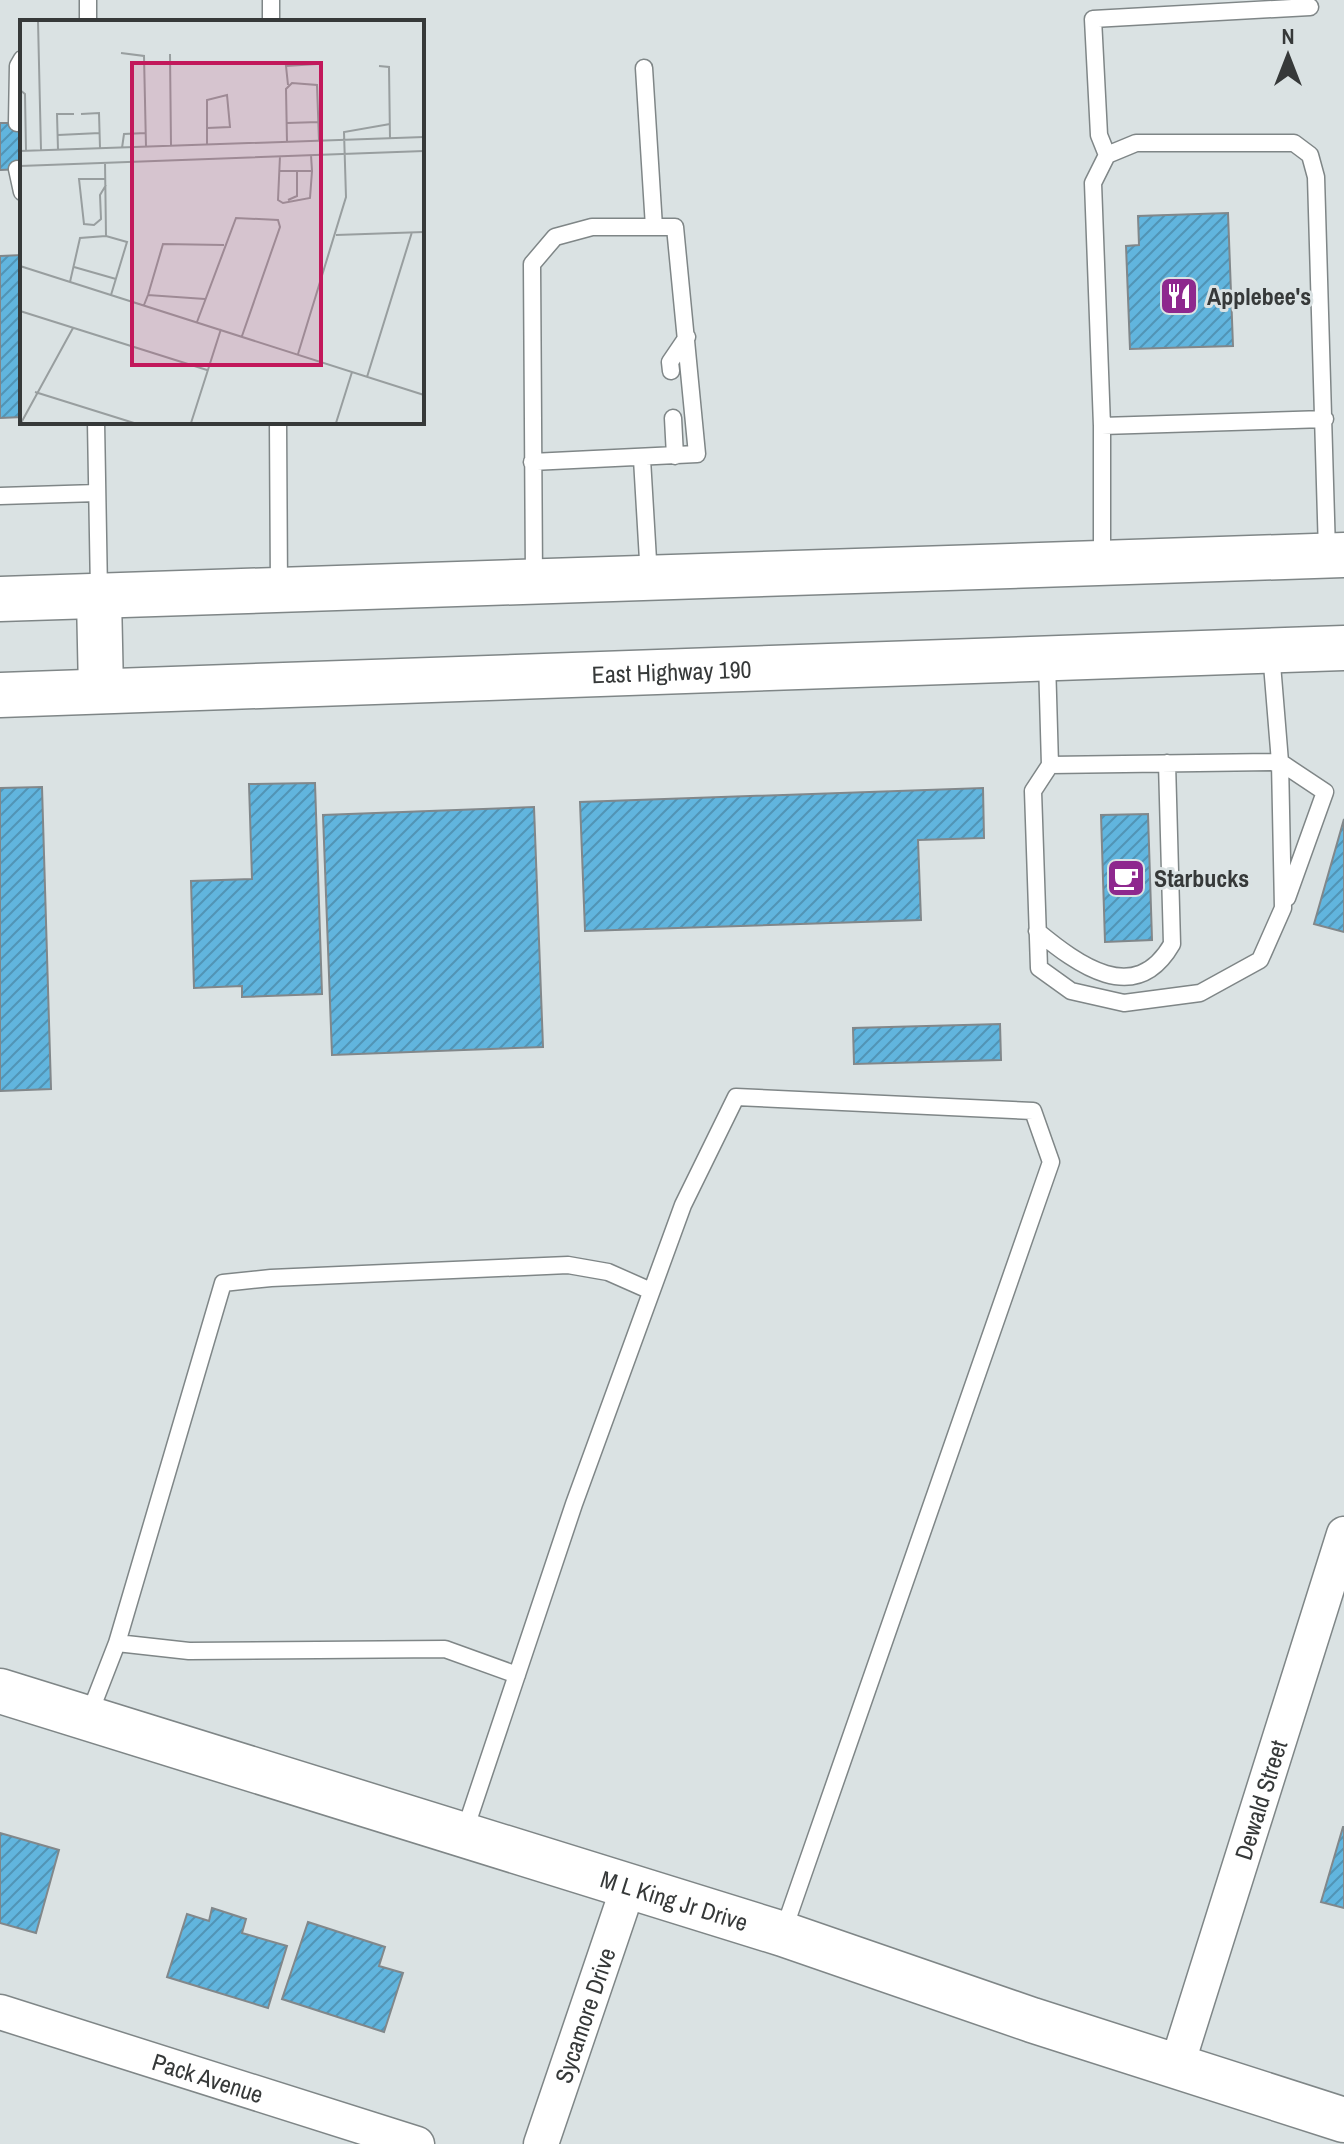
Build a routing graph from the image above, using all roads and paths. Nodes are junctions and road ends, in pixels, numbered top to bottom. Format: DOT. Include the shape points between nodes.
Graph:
graph roads {
  1 [pos="1310,7"];
  2 [pos="20,62"];
  3 [pos="644,68"];
  4 [pos="17,123"];
  5 [pos="1107,155"];
  6 [pos="17,169"];
  7 [pos="20,183"];
  8 [pos="654,227"];
  9 [pos="687,337"];
  10 [pos="671,371"];
  11 [pos="673,418"];
  12 [pos="1325,419"];
  13 [pos="96,424"];
  14 [pos="278,424"];
  15 [pos="1102,426"];
  16 [pos="675,456"];
  17 [pos="642,459"];
  18 [pos="532,462"];
  19 [pos="97,493"];
  20 [pos="0,496"];
  21 [pos="1336,555"];
  22 [pos="1102,563"];
  23 [pos="649,579"];
  24 [pos="534,582"];
  25 [pos="279,591"];
  26 [pos="99,598"];
  27 [pos="0,599"];
  28 [pos="1344,648"];
  29 [pos="1271,650"];
  30 [pos="1047,661"];
  31 [pos="101,691"];
  32 [pos="0,695"];
  33 [pos="1280,762"];
  34 [pos="1167,763"];
  35 [pos="1050,765"];
  36 [pos="1283,908"];
  37 [pos="1037,931"];
  38 [pos="651,1291"];
  39 [pos="1344,1534"];
  40 [pos="117,1643"];
  41 [pos="517,1675"];
  42 [pos="0,1691"];
  43 [pos="88,1719"];
  44 [pos="463,1834"];
  45 [pos="629,1885"];
  46 [pos="783,1934"];
  47 [pos="0,2012"];
  48 [pos="1177,2065"];
  49 [pos="1344,2120"];
  50 [pos="417,2144"];
  51 [pos="541,2144"];
  1 -- 5 [label="lane" via="1093,19 1099,135"];
  2 -- 4 [label="lane"];
  3 -- 8 [label="lane"];
  5 -- 12 [label="lane" via="1136,143 1294,143 1310,155 1316,177"];
  5 -- 15 [label="lane" via="1093,183"];
  6 -- 7 [label="lane"];
  8 -- 9 [label="lane" via="675,227"];
  8 -- 18 [label="lane" via="592,227 555,237 532,264"];
  9 -- 10 [label="lane" via="670,362"];
  9 -- 16 [label="lane" via="697,454"];
  11 -- 16 [label="lane"];
  12 -- 15 [label="lane"];
  12 -- 21 [label="lane"];
  13 -- 19 [label="lane"];
  14 -- 25 [label="lane"];
  15 -- 22 [label="lane"];
  16 -- 17 [label="lane"];
  17 -- 18 [label="lane"];
  17 -- 23 [label="lane"];
  18 -- 24 [label="lane"];
  19 -- 20 [label="lane"];
  19 -- 26 [label="lane"];
  21 -- 22 [label="main road"];
  22 -- 23 [label="main road"];
  23 -- 24 [label="main road"];
  24 -- 25 [label="main road"];
  25 -- 26 [label="main road"];
  26 -- 27 [label="main road"];
  26 -- 31 [label="main road"];
  28 -- 29 [label="main road, East Highway 190"];
  29 -- 30 [label="main road, East Highway 190"];
  29 -- 33 [label="lane"];
  30 -- 31 [label="main road, East Highway 190"];
  30 -- 35 [label="lane"];
  31 -- 32 [label="main road, East Highway 190"];
  33 -- 34 [label="lane"];
  33 -- 36 [label="lane"];
  33 -- 36 [label="lane" via="1325,792"];
  34 -- 35 [label="lane"];
  34 -- 37 [label="lane" via="1172,944 1162,961 1142,973 1089,971"];
  35 -- 37 [label="lane" via="1033,791"];
  36 -- 37 [label="lane" via="1260,960 1200,993 1124,1003 1071,991 1039,968"];
  38 -- 40 [label="lane" via="608,1272 568,1265 223,1283"];
  38 -- 41 [label="lane"];
  38 -- 46 [label="lane" via="683,1205 736,1097 1033,1111 1051,1162"];
  39 -- 48 [label="street, Dewald Street"];
  40 -- 41 [label="lane" via="189,1651 445,1649"];
  40 -- 43 [label="lane"];
  41 -- 44 [label="lane"];
  42 -- 43 [label="main road, M L King Jr Drive"];
  43 -- 44 [label="main road, M L King Jr Drive"];
  44 -- 45 [label="main road, M L King Jr Drive"];
  45 -- 46 [label="main road, M L King Jr Drive"];
  45 -- 51 [label="street, Sycamore Drive"];
  46 -- 48 [label="main road, M L King Jr Drive"];
  47 -- 50 [label="street, Pack Avenue"];
  48 -- 49 [label="main road, M L King Jr Drive"];
}
